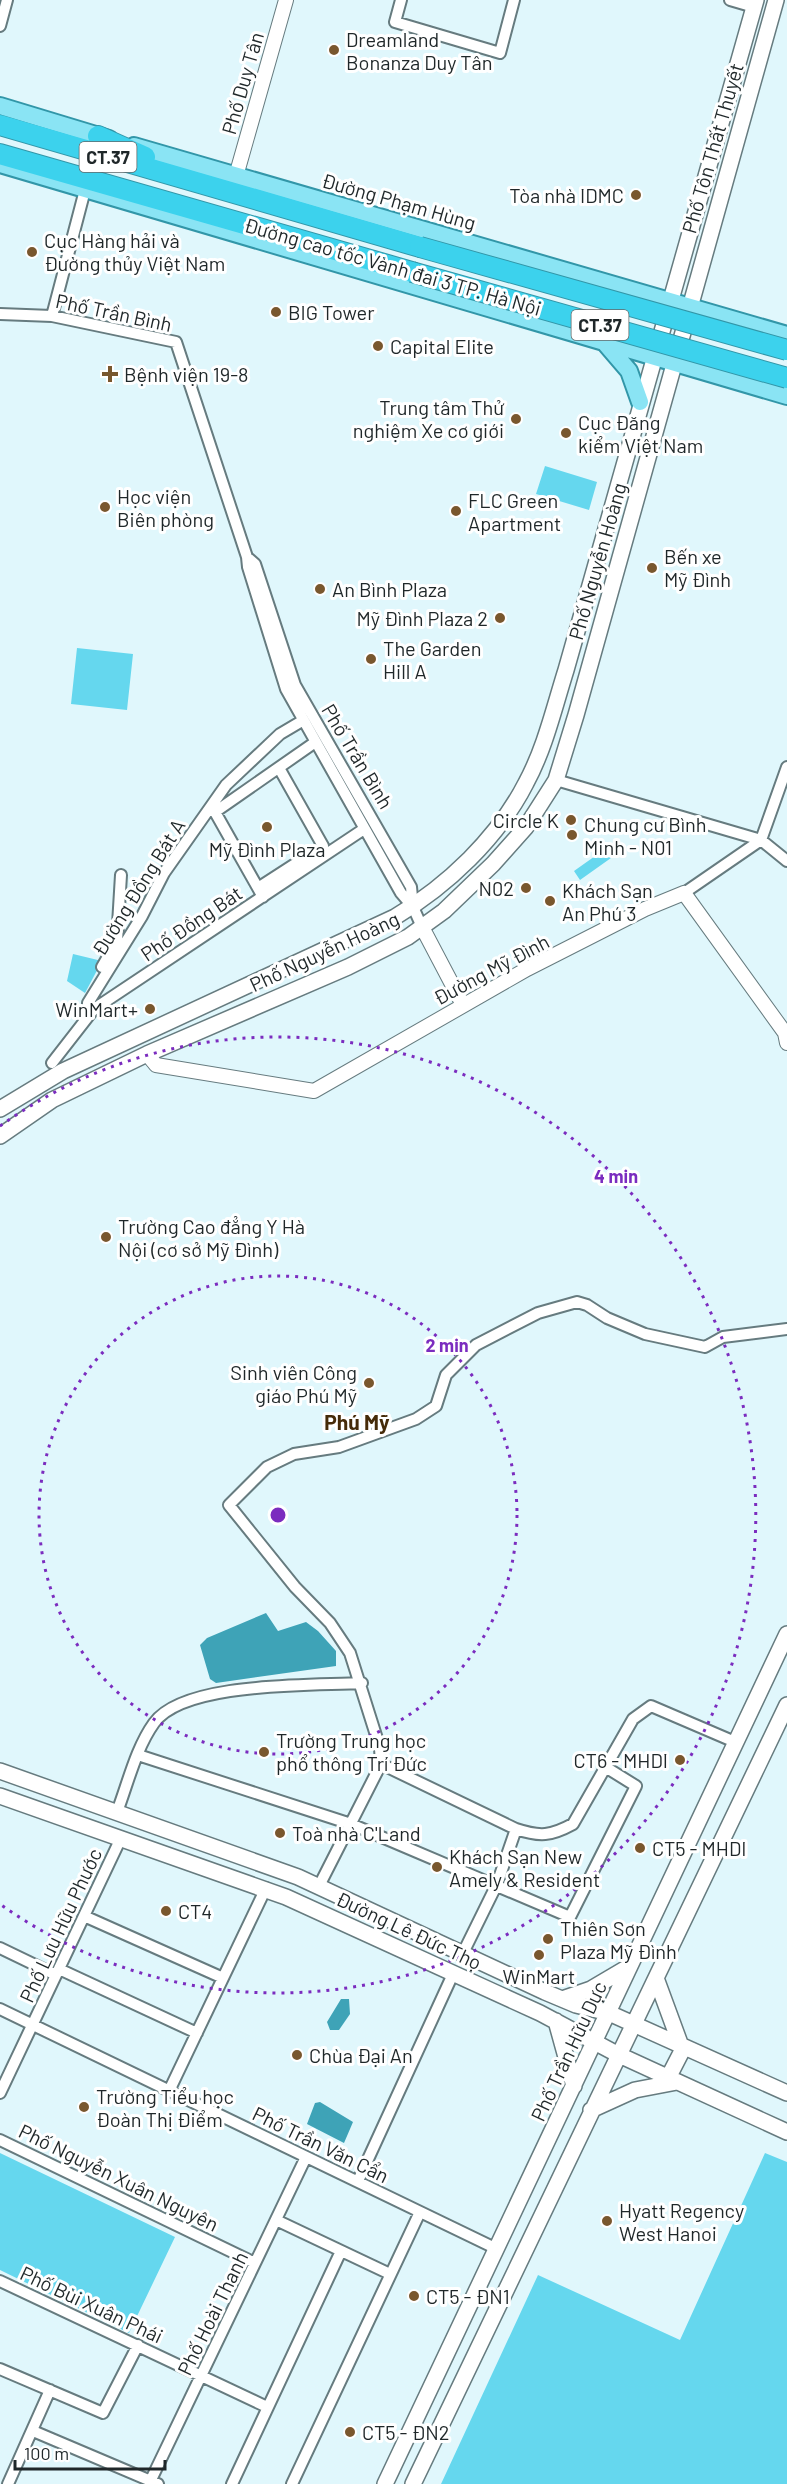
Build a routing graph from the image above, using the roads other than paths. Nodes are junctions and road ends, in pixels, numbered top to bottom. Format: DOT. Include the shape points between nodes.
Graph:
graph roads {
  1 [pos="8,0"];
  2 [pos="286,0"];
  3 [pos="401,0"];
  4 [pos="514,0"];
  5 [pos="730,0"];
  6 [pos="776,0"];
  7 [pos="755,3"];
  8 [pos="0,26"];
  9 [pos="737,69"];
  10 [pos="756,73"];
  11 [pos="1,112"];
  12 [pos="98,136"];
  13 [pos="0,153"];
  14 [pos="0,164"];
  15 [pos="236,176"];
  16 [pos="216,188"];
  17 [pos="85,190"];
  18 [pos="209,214"];
  19 [pos="672,295"];
  20 [pos="691,301"];
  21 [pos="0,314"];
  22 [pos="52,316"];
  23 [pos="787,335"];
  24 [pos="604,343"];
  25 [pos="787,350"];
  26 [pos="652,363"];
  27 [pos="672,369"];
  28 [pos="787,378"];
  29 [pos="787,396"];
  30 [pos="640,402"];
  31 [pos="248,557"];
  32 [pos="302,722"];
  33 [pos="315,743"];
  34 [pos="787,767"];
  35 [pos="279,768"];
  36 [pos="556,780"];
  37 [pos="364,829"];
  38 [pos="761,840"];
  39 [pos="787,861"];
  40 [pos="121,875"];
  41 [pos="260,892"];
  42 [pos="684,893"];
  43 [pos="413,907"];
  44 [pos="422,927"];
  45 [pos="463,1005"];
  46 [pos="787,1043"];
  47 [pos="147,1054"];
  48 [pos="52,1063"];
  49 [pos="0,1109"];
  50 [pos="0,1136"];
  51 [pos="787,1329"];
  52 [pos="787,1634"];
  53 [pos="362,1683"];
  54 [pos="787,1705"];
  55 [pos="735,1742"];
  56 [pos="138,1755"];
  57 [pos="381,1764"];
  58 [pos="607,1768"];
  59 [pos="0,1772"];
  60 [pos="0,1796"];
  61 [pos="117,1812"];
  62 [pos="351,1824"];
  63 [pos="516,1828"];
  64 [pos="121,1838"];
  65 [pos="497,1884"];
  66 [pos="319,1886"];
  67 [pos="266,1888"];
  68 [pos="84,1916"];
  69 [pos="0,1948"];
  70 [pos="463,1953"];
  71 [pos="630,1966"];
  72 [pos="58,1972"];
  73 [pos="453,1974"];
  74 [pos="223,1978"];
  75 [pos="656,1978"];
  76 [pos="556,1996"];
  77 [pos="0,2009"];
  78 [pos="540,2013"];
  79 [pos="609,2013"];
  80 [pos="556,2020"];
  81 [pos="633,2024"];
  82 [pos="32,2025"];
  83 [pos="197,2033"];
  84 [pos="595,2042"];
  85 [pos="682,2046"];
  86 [pos="617,2054"];
  87 [pos="3,2078"];
  88 [pos="673,2080"];
  89 [pos="574,2086"];
  90 [pos="170,2091"];
  91 [pos="0,2093"];
  92 [pos="787,2093"];
  93 [pos="564,2109"];
  94 [pos="588,2115"];
  95 [pos="787,2132"];
  96 [pos="0,2140"];
  97 [pos="306,2157"];
  98 [pos="358,2181"];
  99 [pos="420,2212"];
  100 [pos="276,2220"];
  101 [pos="497,2249"];
  102 [pos="341,2251"];
  103 [pos="255,2263"];
  104 [pos="390,2274"];
  105 [pos="0,2281"];
  106 [pos="138,2345"];
  107 [pos="0,2369"];
  108 [pos="201,2376"];
  109 [pos="50,2390"];
  110 [pos="267,2407"];
  111 [pos="33,2431"];
  112 [pos="153,2483"];
  113 [pos="8,2484"];
  114 [pos="232,2484"];
  115 [pos="292,2484"];
  116 [pos="385,2484"];
  117 [pos="413,2484"];
  1 -- 8 [label="street"];
  2 -- 15 [label="street, Phố Duy Tân"];
  3 -- 4 [label="street" via="395,22 500,53"];
  5 -- 7 [label="street"];
  6 -- 10 [label="main road, Phố Tôn Thất Thuyết"];
  7 -- 9 [label="main road, Phố Tôn Thất Thuyết"];
  9 -- 10 [label="main road"];
  9 -- 19 [label="main road, Phố Tôn Thất Thuyết"];
  10 -- 20 [label="main road, Phố Tôn Thất Thuyết"];
  11 -- 12 [label="main road, Đường Phạm Hùng"];
  11 -- 16 [label="highway, Đường cao tốc Vành đai 3 TP. Hà Nội / CT.37"];
  12 -- 15 [label="main road, Đường Phạm Hùng"];
  12 -- 16 [label="highway"];
  13 -- 18 [label="highway, Đường cao tốc Vành đai 3 TP. Hà Nội / CT.37"];
  14 -- 17 [label="main road"];
  15 -- 19 [label="main road, Đường Phạm Hùng"];
  16 -- 25 [label="highway, Đường cao tốc Vành đai 3 TP. Hà Nội / CT.37, bridge"];
  17 -- 18 [label="highway"];
  17 -- 22 [label="street"];
  17 -- 24 [label="main road"];
  18 -- 28 [label="highway, Đường cao tốc Vành đai 3 TP. Hà Nội / CT.37, bridge"];
  19 -- 20 [label="main road, Đường Phạm Hùng"];
  19 -- 26 [label="main road, Phố Tôn Thất Thuyết"];
  20 -- 23 [label="main road, Đường Phạm Hùng"];
  20 -- 27 [label="main road, Phố Tôn Thất Thuyết"];
  21 -- 22 [label="street, Phố Trần Bình"];
  22 -- 31 [label="street, Phố Trần Bình" via="176,342"];
  24 -- 26 [label="main road"];
  24 -- 30 [label="main road" via="629,371"];
  26 -- 27 [label="main road"];
  26 -- 30 [label="main road, Phố Nguyễn Hoàng"];
  27 -- 29 [label="main road"];
  27 -- 36 [label="main road, Phố Nguyễn Hoàng"];
  30 -- 43 [label="main road, Phố Nguyễn Hoàng" via="566,670 527,783 480,847"];
  31 -- 32 [label="street, Phố Trần Bình" via="286,688"];
  31 -- 43 [label="street, Phố Trần Bình" via="255,564 295,685 411,887"];
  32 -- 33 [label="street, Phố Trần Bình"];
  32 -- 40 [label="street, Đường Đồng Bát A" via="280,734 226,785 164,873 142,916 86,1001 117,941"];
  33 -- 35 [label="street"];
  33 -- 37 [label="street, Phố Trần Bình"];
  34 -- 38 [label="street"];
  35 -- 41 [label="street" via="323,846"];
  35 -- 41 [label="street" via="215,812"];
  36 -- 38 [label="street"];
  36 -- 44 [label="main road, Phố Nguyễn Hoàng" via="507,851 462,897"];
  37 -- 41 [label="street, Phố Đồng Bát"];
  37 -- 43 [label="street, Phố Trần Bình"];
  38 -- 39 [label="street"];
  38 -- 42 [label="street"];
  41 -- 48 [label="street, Phố Đồng Bát" via="94,1009"];
  42 -- 45 [label="street, Đường Mỹ Đình" via="645,909"];
  42 -- 46 [label="street" via="785,1033"];
  43 -- 44 [label="street, Phố Trần Bình"];
  43 -- 49 [label="main road, Phố Nguyễn Hoàng" via="63,1071"];
  44 -- 45 [label="street, Phố Trần Bình"];
  44 -- 47 [label="main road, Phố Nguyễn Hoàng" via="348,967"];
  45 -- 47 [label="street, Đường Mỹ Đình" via="314,1091 156,1065"];
  47 -- 50 [label="main road, Phố Nguyễn Hoàng" via="52,1100"];
  51 -- 53 [label="street" via="723,1337 705,1347 645,1334 577,1302 538,1313 476,1345 446,1375 436,1407 416,1419 339,1447 294,1454 267,1467 229,1505 330,1623 351,1653"];
  52 -- 55 [label="main road, Phố Trần Hữu Dực"];
  53 -- 56 [label="street" via="212,1693 184,1701 155,1721"];
  53 -- 57 [label="street"];
  54 -- 75 [label="main road"];
  55 -- 58 [label="street" via="651,1706 633,1719"];
  55 -- 71 [label="main road, Phố Trần Hữu Dực"];
  56 -- 61 [label="street"];
  56 -- 62 [label="street"];
  57 -- 62 [label="street"];
  57 -- 63 [label="street"];
  58 -- 63 [label="street" via="573,1824 536,1836"];
  58 -- 65 [label="street" via="636,1786 570,1917"];
  59 -- 61 [label="main road, Đường Lê Đức Thọ"];
  60 -- 64 [label="main road, Đường Lê Đức Thọ"];
  61 -- 66 [label="main road, Đường Lê Đức Thọ"];
  62 -- 65 [label="street"];
  62 -- 66 [label="street"];
  63 -- 65 [label="street"];
  64 -- 67 [label="main road, Đường Lê Đức Thọ"];
  64 -- 68 [label="street, Phố Lưu Hữu Phước"];
  65 -- 70 [label="street"];
  66 -- 70 [label="main road, Đường Lê Đức Thọ"];
  67 -- 73 [label="main road, Đường Lê Đức Thọ"];
  67 -- 74 [label="street"];
  68 -- 72 [label="street, Phố Lưu Hữu Phước"];
  68 -- 74 [label="street"];
  69 -- 72 [label="street"];
  70 -- 76 [label="main road, Đường Lê Đức Thọ"];
  71 -- 76 [label="main road" via="591,1989"];
  71 -- 79 [label="main road, Phố Trần Hữu Dực"];
  72 -- 82 [label="street, Phố Lưu Hữu Phước"];
  72 -- 83 [label="street"];
  73 -- 78 [label="main road, Đường Lê Đức Thọ"];
  73 -- 98 [label="street"];
  74 -- 83 [label="street"];
  75 -- 81 [label="main road"];
  75 -- 85 [label="main road"];
  76 -- 78 [label="main road"];
  76 -- 79 [label="main road, Đường Lê Đức Thọ"];
  77 -- 82 [label="street, Phố Trần Văn Cẩn"];
  78 -- 80 [label="main road, Đường Lê Đức Thọ"];
  79 -- 81 [label="main road, Đường Lê Đức Thọ"];
  79 -- 84 [label="main road, Phố Trần Hữu Dực"];
  80 -- 84 [label="main road, Đường Lê Đức Thọ"];
  80 -- 89 [label="main road"];
  81 -- 85 [label="main road, Đường Lê Đức Thọ"];
  81 -- 86 [label="main road"];
  82 -- 87 [label="street, Phố Lưu Hữu Phước"];
  82 -- 90 [label="street, Phố Trần Văn Cẩn"];
  83 -- 90 [label="street"];
  84 -- 86 [label="main road, Đường Lê Đức Thọ"];
  84 -- 89 [label="main road, Phố Trần Hữu Dực"];
  85 -- 88 [label="main road"];
  85 -- 92 [label="main road, Đường Lê Đức Thọ"];
  86 -- 88 [label="main road, Đường Lê Đức Thọ"];
  86 -- 94 [label="main road"];
  87 -- 91 [label="street, Phố Lưu Hữu Phước"];
  88 -- 94 [label="main road" via="635,2090"];
  88 -- 95 [label="main road, Đường Lê Đức Thọ"];
  89 -- 93 [label="main road, Phố Trần Hữu Dực"];
  90 -- 97 [label="street, Phố Trần Văn Cẩn"];
  93 -- 94 [label="main road"];
  93 -- 101 [label="main road, Phố Trần Hữu Dực"];
  94 -- 117 [label="main road"];
  96 -- 103 [label="street, Phố Nguyễn Xuân Nguyên"];
  97 -- 98 [label="street, Phố Trần Văn Cẩn"];
  97 -- 100 [label="street, Phố Hoài Thanh"];
  98 -- 99 [label="street, Phố Trần Văn Cẩn"];
  99 -- 101 [label="street, Phố Trần Văn Cẩn"];
  99 -- 104 [label="street"];
  100 -- 102 [label="street"];
  100 -- 103 [label="street, Phố Hoài Thanh"];
  101 -- 116 [label="main road, Phố Trần Hữu Dực"];
  102 -- 104 [label="street"];
  102 -- 110 [label="street"];
  103 -- 108 [label="street, Phố Hoài Thanh"];
  104 -- 115 [label="street"];
  105 -- 106 [label="street, Phố Bùi Xuân Phái"];
  106 -- 108 [label="street, Phố Bùi Xuân Phái"];
  106 -- 109 [label="street" via="104,2413"];
  107 -- 109 [label="street"];
  108 -- 110 [label="street, Phố Bùi Xuân Phái"];
  108 -- 112 [label="street, Phố Hoài Thanh"];
  109 -- 111 [label="street"];
  110 -- 114 [label="street"];
  111 -- 112 [label="street"];
  111 -- 113 [label="street"];
}
